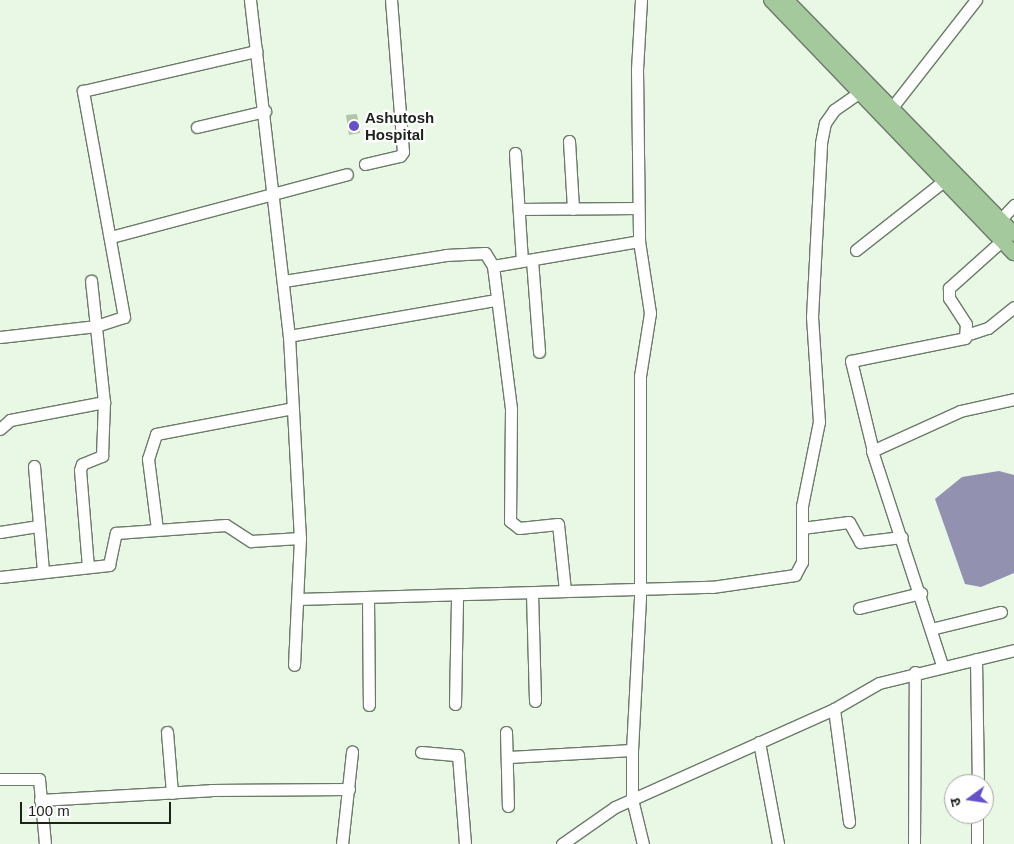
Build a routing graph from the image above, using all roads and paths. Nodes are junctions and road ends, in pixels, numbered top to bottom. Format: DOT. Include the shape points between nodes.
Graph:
graph roads {
  1 [pos="250,0"];
  2 [pos="391,0"];
  3 [pos="641,0"];
  4 [pos="771,0"];
  5 [pos="786,0"];
  6 [pos="976,0"];
  7 [pos="256,51"];
  8 [pos="860,92"];
  9 [pos="265,111"];
  10 [pos="888,113"];
  11 [pos="197,127"];
  12 [pos="568,141"];
  13 [pos="515,153"];
  14 [pos="365,164"];
  15 [pos="346,174"];
  16 [pos="945,180"];
  17 [pos="276,193"];
  18 [pos="1014,205"];
  19 [pos="638,208"];
  20 [pos="518,209"];
  21 [pos="573,209"];
  22 [pos="1000,220"];
  23 [pos="1009,236"];
  24 [pos="111,237"];
  25 [pos="639,241"];
  26 [pos="856,250"];
  27 [pos="1014,253"];
  28 [pos="527,260"];
  29 [pos="493,266"];
  30 [pos="91,281"];
  31 [pos="284,281"];
  32 [pos="495,300"];
  33 [pos="1014,307"];
  34 [pos="96,326"];
  35 [pos="966,335"];
  36 [pos="289,336"];
  37 [pos="0,337"];
  38 [pos="539,352"];
  39 [pos="1014,399"];
  40 [pos="104,402"];
  41 [pos="293,408"];
  42 [pos="0,430"];
  43 [pos="873,451"];
  44 [pos="34,466"];
  45 [pos="39,526"];
  46 [pos="802,528"];
  47 [pos="157,530"];
  48 [pos="0,532"];
  49 [pos="902,537"];
  50 [pos="300,538"];
  51 [pos="88,567"];
  52 [pos="43,572"];
  53 [pos="0,577"];
  54 [pos="640,587"];
  55 [pos="565,590"];
  56 [pos="532,593"];
  57 [pos="921,593"];
  58 [pos="457,595"];
  59 [pos="368,598"];
  60 [pos="298,599"];
  61 [pos="859,608"];
  62 [pos="1001,612"];
  63 [pos="931,629"];
  64 [pos="1014,650"];
  65 [pos="976,659"];
  66 [pos="294,666"];
  67 [pos="942,666"];
  68 [pos="914,672"];
  69 [pos="535,702"];
  70 [pos="455,704"];
  71 [pos="369,705"];
  72 [pos="834,709"];
  73 [pos="167,732"];
  74 [pos="506,732"];
  75 [pos="759,742"];
  76 [pos="632,750"];
  77 [pos="352,752"];
  78 [pos="421,752"];
  79 [pos="509,757"];
  80 [pos="978,774"];
  81 [pos="0,778"];
  82 [pos="349,789"];
  83 [pos="172,793"];
  84 [pos="632,799"];
  85 [pos="40,800"];
  86 [pos="508,806"];
  87 [pos="849,822"];
  88 [pos="977,824"];
  89 [pos="45,844"];
  90 [pos="342,844"];
  91 [pos="465,844"];
  92 [pos="562,844"];
  93 [pos="643,844"];
  94 [pos="778,844"];
  95 [pos="914,844"];
  96 [pos="977,844"];
  1 -- 7 [label="street"];
  2 -- 14 [label="street" via="403,152 400,156"];
  3 -- 19 [label="street"];
  4 -- 8 [label="main road"];
  5 -- 10 [label="main road"];
  6 -- 10 [label="street"];
  7 -- 9 [label="street"];
  7 -- 24 [label="street" via="83,91"];
  8 -- 10 [label="main road"];
  8 -- 46 [label="street" via="834,110 825,123 821,142 812,317 819,422 802,506"];
  9 -- 11 [label="street"];
  9 -- 17 [label="street"];
  10 -- 16 [label="main road"];
  10 -- 22 [label="main road"];
  12 -- 21 [label="street"];
  13 -- 20 [label="street"];
  15 -- 17 [label="street"];
  16 -- 23 [label="main road"];
  16 -- 26 [label="street"];
  17 -- 24 [label="street"];
  17 -- 31 [label="street"];
  18 -- 22 [label="street"];
  19 -- 21 [label="street"];
  19 -- 25 [label="street"];
  20 -- 21 [label="street"];
  20 -- 28 [label="street"];
  22 -- 23 [label="main road"];
  23 -- 27 [label="main road"];
  23 -- 35 [label="street" via="949,288 949,298 966,324"];
  24 -- 34 [label="street" via="124,317"];
  25 -- 28 [label="street"];
  25 -- 54 [label="street" via="650,313 640,376"];
  28 -- 29 [label="street"];
  28 -- 38 [label="street"];
  29 -- 31 [label="street" via="479,251"];
  29 -- 32 [label="street"];
  30 -- 34 [label="street"];
  31 -- 36 [label="street"];
  32 -- 36 [label="street"];
  32 -- 55 [label="street" via="510,408 510,521 520,528 558,524"];
  33 -- 35 [label="street" via="988,328"];
  34 -- 37 [label="street"];
  34 -- 40 [label="street"];
  35 -- 43 [label="street" via="960,342 851,361"];
  36 -- 41 [label="street"];
  39 -- 43 [label="street" via="960,411"];
  40 -- 42 [label="street" via="10,420"];
  40 -- 51 [label="street" via="102,456 80,466"];
  41 -- 47 [label="street" via="156,434 148,459"];
  41 -- 50 [label="street"];
  43 -- 49 [label="street"];
  44 -- 45 [label="street"];
  45 -- 48 [label="street"];
  45 -- 52 [label="street"];
  46 -- 49 [label="street" via="849,522 864,543"];
  46 -- 54 [label="street" via="802,562 795,575 712,587"];
  47 -- 50 [label="street" via="226,525 251,541"];
  47 -- 51 [label="street" via="112,535 112,562"];
  49 -- 57 [label="street"];
  50 -- 60 [label="street"];
  51 -- 52 [label="street"];
  52 -- 53 [label="street"];
  54 -- 55 [label="street"];
  54 -- 76 [label="street"];
  55 -- 56 [label="street"];
  56 -- 58 [label="street"];
  56 -- 69 [label="street"];
  57 -- 61 [label="street"];
  57 -- 63 [label="street"];
  58 -- 59 [label="street"];
  58 -- 70 [label="street"];
  59 -- 60 [label="street"];
  59 -- 71 [label="street"];
  60 -- 66 [label="street"];
  62 -- 63 [label="street"];
  63 -- 67 [label="street"];
  64 -- 65 [label="street"];
  65 -- 67 [label="street"];
  65 -- 80 [label="street"];
  67 -- 68 [label="street"];
  68 -- 72 [label="street" via="879,683"];
  68 -- 95 [label="street"];
  72 -- 75 [label="street"];
  72 -- 87 [label="street"];
  73 -- 83 [label="street"];
  74 -- 79 [label="street"];
  75 -- 84 [label="street"];
  75 -- 94 [label="street"];
  76 -- 79 [label="street"];
  76 -- 84 [label="street"];
  77 -- 82 [label="street"];
  78 -- 91 [label="street" via="453,753 460,759"];
  79 -- 86 [label="street"];
  81 -- 85 [label="street" via="38,777"];
  82 -- 83 [label="street"];
  82 -- 90 [label="street"];
  83 -- 85 [label="street"];
  84 -- 92 [label="street"];
  84 -- 93 [label="street"];
  85 -- 89 [label="street"];
  88 -- 96 [label="street"];
}
